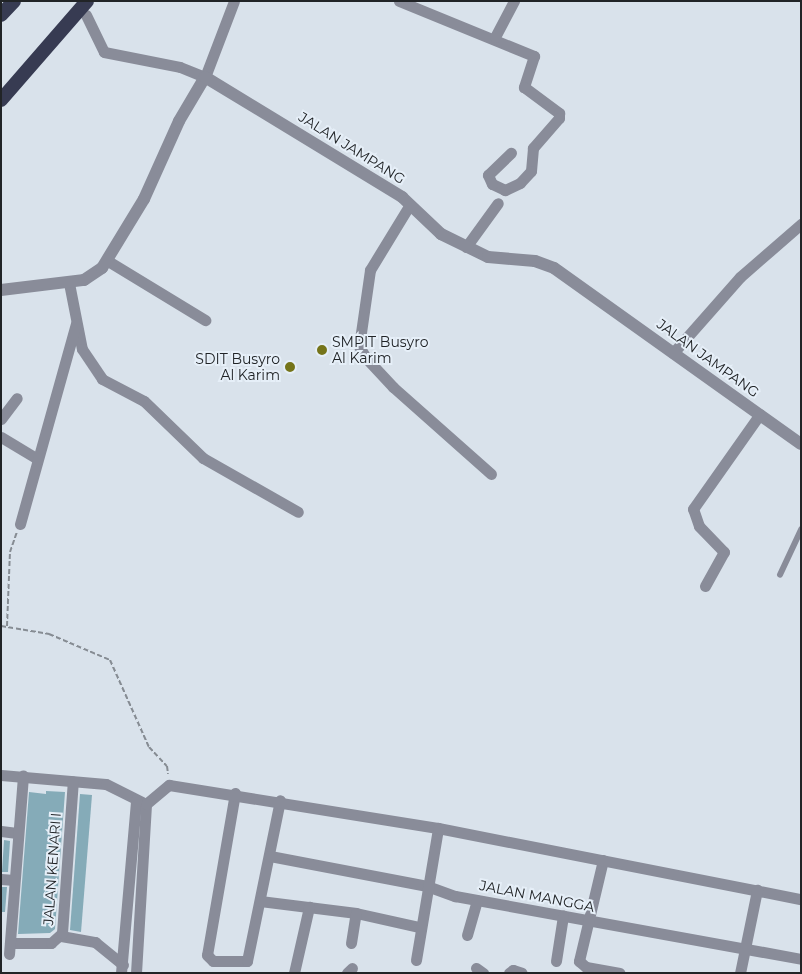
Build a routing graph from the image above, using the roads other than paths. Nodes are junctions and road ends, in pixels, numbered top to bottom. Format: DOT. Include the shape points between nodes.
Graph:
graph roads {
  1 [pos="14,1"];
  2 [pos="234,1"];
  3 [pos="399,1"];
  4 [pos="514,1"];
  5 [pos="86,8"];
  6 [pos="1,15"];
  7 [pos="495,37"];
  8 [pos="205,77"];
  9 [pos="1,100"];
  10 [pos="511,152"];
  11 [pos="498,203"];
  12 [pos="409,206"];
  13 [pos="801,224"];
  14 [pos="466,247"];
  15 [pos="108,261"];
  16 [pos="69,283"];
  17 [pos="1,290"];
  18 [pos="77,317"];
  19 [pos="204,320"];
  20 [pos="673,353"];
  21 [pos="17,398"];
  22 [pos="760,414"];
  23 [pos="1,420"];
  24 [pos="1,437"];
  25 [pos="801,444"];
  26 [pos="36,458"];
  27 [pos="491,474"];
  28 [pos="298,512"];
  29 [pos="20,524"];
  30 [pos="801,530"];
  31 [pos="780,575"];
  32 [pos="705,586"];
  33 [pos="1,775"];
  34 [pos="23,776"];
  35 [pos="73,781"];
  36 [pos="235,793"];
  37 [pos="280,800"];
  38 [pos="141,802"];
  39 [pos="438,828"];
  40 [pos="1,832"];
  41 [pos="17,833"];
  42 [pos="270,856"];
  43 [pos="603,860"];
  44 [pos="1,879"];
  45 [pos="14,880"];
  46 [pos="427,886"];
  47 [pos="757,890"];
  48 [pos="801,899"];
  49 [pos="477,900"];
  50 [pos="260,901"];
  51 [pos="309,907"];
  52 [pos="356,913"];
  53 [pos="562,916"];
  54 [pos="6,918"];
  55 [pos="588,921"];
  56 [pos="419,927"];
  57 [pos="467,935"];
  58 [pos="61,936"];
  59 [pos="350,943"];
  60 [pos="743,951"];
  61 [pos="801,959"];
  62 [pos="416,960"];
  63 [pos="556,961"];
  64 [pos="122,969"];
  65 [pos="136,973"];
  66 [pos="294,973"];
  67 [pos="509,973"];
  68 [pos="522,973"];
  69 [pos="619,973"];
  70 [pos="740,973"];
  1 -- 6 [label="highway"];
  2 -- 8 [label="street"];
  3 -- 7 [label="street"];
  4 -- 7 [label="street"];
  5 -- 8 [label="street" via="104,52 180,67"];
  5 -- 9 [label="highway"];
  7 -- 10 [label="street" via="534,56 524,87 559,113 550,132 533,148 531,171 520,183 505,190 492,184 488,176"];
  8 -- 12 [label="street, JALAN JAMPANG" via="402,197"];
  8 -- 15 [label="street" via="179,121 144,199"];
  11 -- 14 [label="street"];
  12 -- 14 [label="street, JALAN JAMPANG" via="441,234"];
  12 -- 27 [label="street" via="370,270 359,346 393,387"];
  13 -- 20 [label="street" via="740,278"];
  14 -- 20 [label="street, JALAN JAMPANG" via="488,257 535,261 554,268"];
  15 -- 16 [label="street" via="89,277"];
  15 -- 19 [label="street"];
  16 -- 17 [label="street"];
  16 -- 18 [label="street"];
  18 -- 26 [label="street" via="59,392"];
  18 -- 28 [label="street" via="82,349 102,379 144,401 203,458"];
  20 -- 22 [label="street, JALAN JAMPANG"];
  21 -- 23 [label="street"];
  22 -- 25 [label="street, JALAN JAMPANG"];
  22 -- 32 [label="street" via="693,508 699,526 724,552"];
  24 -- 26 [label="street"];
  26 -- 29 [label="street"];
  30 -- 31 [label="lane"];
  33 -- 34 [label="street"];
  34 -- 35 [label="street"];
  34 -- 41 [label="street"];
  35 -- 38 [label="street" via="106,784"];
  35 -- 58 [label="street, JALAN KENARI I"];
  36 -- 37 [label="street"];
  36 -- 38 [label="street" via="169,784"];
  36 -- 50 [label="street" via="208,959 246,962"];
  37 -- 39 [label="street"];
  37 -- 42 [label="street"];
  38 -- 64 [label="street"];
  38 -- 65 [label="street"];
  39 -- 43 [label="street"];
  39 -- 46 [label="street"];
  40 -- 41 [label="street"];
  41 -- 45 [label="street"];
  42 -- 46 [label="street, JALAN MANGGA"];
  42 -- 50 [label="street"];
  43 -- 47 [label="street"];
  43 -- 55 [label="street"];
  44 -- 45 [label="street"];
  45 -- 54 [label="street"];
  46 -- 49 [label="street, JALAN MANGGA"];
  46 -- 56 [label="street"];
  47 -- 48 [label="street"];
  47 -- 60 [label="street"];
  49 -- 53 [label="street, JALAN MANGGA"];
  49 -- 57 [label="street"];
  50 -- 51 [label="street"];
  51 -- 52 [label="street"];
  51 -- 66 [label="street"];
  52 -- 56 [label="street"];
  52 -- 59 [label="street"];
  53 -- 55 [label="street, JALAN MANGGA"];
  53 -- 63 [label="street"];
  54 -- 58 [label="street, JALAN KENARI I" via="10,949 51,943"];
  55 -- 60 [label="street, JALAN MANGGA"];
  55 -- 69 [label="street" via="579,962"];
  56 -- 62 [label="street"];
  58 -- 64 [label="street" via="95,942"];
  60 -- 61 [label="street, JALAN MANGGA"];
  60 -- 70 [label="street"];
  67 -- 68 [label="street" via="514,970"];
}
